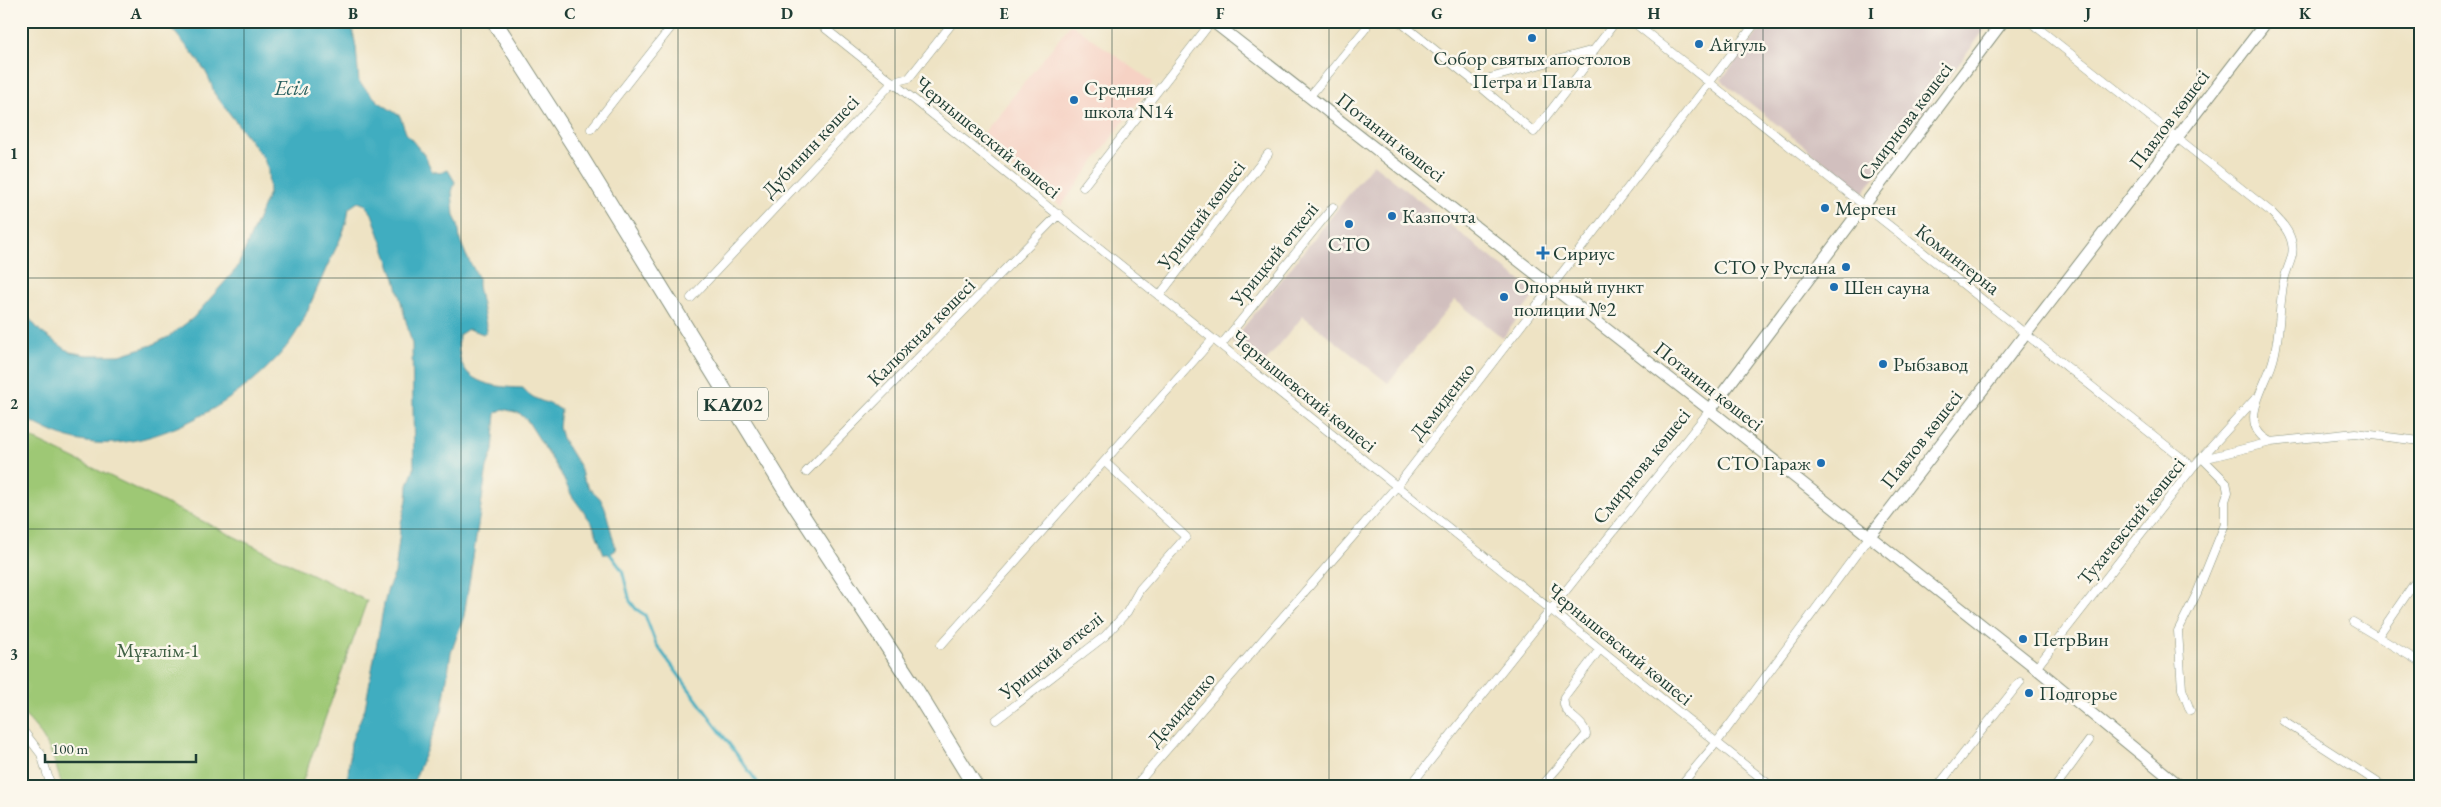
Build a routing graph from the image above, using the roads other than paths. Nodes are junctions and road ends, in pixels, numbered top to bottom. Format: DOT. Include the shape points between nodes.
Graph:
graph roads {
  1 [pos="494,21"];
  2 [pos="676,21"];
  3 [pos="816,21"];
  4 [pos="954,21"];
  5 [pos="1212,21"];
  6 [pos="1399,21"];
  7 [pos="1616,21"];
  8 [pos="1632,21"];
  9 [pos="1757,21"];
  10 [pos="2003,21"];
  11 [pos="2028,21"];
  12 [pos="2267,21"];
  13 [pos="1366,28"];
  14 [pos="1594,50"];
  15 [pos="893,82"];
  16 [pos="1475,82"];
  17 [pos="1709,82"];
  18 [pos="1310,96"];
  19 [pos="591,129"];
  20 [pos="2178,139"];
  21 [pos="1268,154"];
  22 [pos="1083,188"];
  23 [pos="1864,206"];
  24 [pos="1333,207"];
  25 [pos="1059,214"];
  26 [pos="1551,287"];
  27 [pos="1159,296"];
  28 [pos="691,298"];
  29 [pos="2026,334"];
  30 [pos="1213,339"];
  31 [pos="1221,345"];
  32 [pos="2256,398"];
  33 [pos="1710,410"];
  34 [pos="2420,441"];
  35 [pos="2271,442"];
  36 [pos="2203,459"];
  37 [pos="1105,462"];
  38 [pos="2193,467"];
  39 [pos="806,472"];
  40 [pos="1397,486"];
  41 [pos="1869,537"];
  42 [pos="2420,575"];
  43 [pos="1552,609"];
  44 [pos="2353,622"];
  45 [pos="2378,636"];
  46 [pos="941,646"];
  47 [pos="1600,648"];
  48 [pos="2420,662"];
  49 [pos="2036,668"];
  50 [pos="2020,682"];
  51 [pos="2190,710"];
  52 [pos="996,720"];
  53 [pos="2283,721"];
  54 [pos="21,728"];
  55 [pos="1717,742"];
  56 [pos="2089,742"];
  57 [pos="51,786"];
  58 [pos="975,786"];
  59 [pos="1135,786"];
  60 [pos="1410,786"];
  61 [pos="1542,786"];
  62 [pos="1680,786"];
  63 [pos="1771,786"];
  64 [pos="1938,786"];
  65 [pos="2056,786"];
  66 [pos="2180,786"];
  67 [pos="2383,786"];
  1 -- 58 [label="highway, KAZ02" via="786,491"];
  2 -- 19 [label="street"];
  3 -- 15 [label="street, Чернышевский көшесі"];
  4 -- 15 [label="street, Дубинин көшесі" via="909,78"];
  5 -- 18 [label="main road, Потанин көшесі"];
  5 -- 22 [label="street"];
  6 -- 16 [label="street"];
  7 -- 14 [label="street"];
  8 -- 17 [label="street, Коминтерна"];
  9 -- 17 [label="street, Демиденко"];
  10 -- 23 [label="main road, Смирнова көшесі"];
  11 -- 20 [label="street"];
  12 -- 20 [label="main road, Павлов көшесі"];
  13 -- 18 [label="street"];
  14 -- 16 [label="street"];
  14 -- 16 [label="street" via="1590,60 1534,132"];
  15 -- 25 [label="street, Чернышевский көшесі"];
  15 -- 28 [label="street, Дубинин көшесі"];
  17 -- 23 [label="street, Коминтерна"];
  17 -- 26 [label="street, Демиденко"];
  18 -- 26 [label="main road, Потанин көшесі"];
  20 -- 29 [label="main road, Павлов көшесі"];
  20 -- 32 [label="street, Тухачевский көшесі" via="2280,222 2292,243 2293,253 2284,280 2273,363"];
  21 -- 27 [label="street, Урицкий көшесі"];
  23 -- 29 [label="street, Коминтерна"];
  23 -- 33 [label="main road, Смирнова көшесі"];
  24 -- 31 [label="street, Урицкий өткелі"];
  25 -- 27 [label="street, Чернышевский көшесі"];
  25 -- 39 [label="street, Калюжная көшесі"];
  26 -- 33 [label="main road, Потанин көшесі"];
  26 -- 40 [label="street, Демиденко"];
  27 -- 30 [label="street, Чернышевский көшесі"];
  29 -- 38 [label="street, Коминтерна"];
  29 -- 41 [label="main road, Павлов көшесі"];
  30 -- 31 [label="street, Чернышевский көшесі"];
  30 -- 37 [label="street"];
  31 -- 40 [label="street, Чернышевский көшесі"];
  32 -- 35 [label="street, Тухачевский көшесі" via="2256,426"];
  32 -- 36 [label="street, Тухачевский көшесі"];
  33 -- 41 [label="main road, Потанин көшесі"];
  33 -- 43 [label="street, Смирнова көшесі"];
  34 -- 35 [label="street" via="2355,433"];
  35 -- 36 [label="street"];
  36 -- 38 [label="street, Тухачевский көшесі"];
  36 -- 51 [label="street" via="2226,482 2228,492 2225,524 2178,631 2182,689"];
  37 -- 46 [label="street"];
  37 -- 52 [label="street, Урицкий өткелі" via="1186,537 1099,642"];
  38 -- 49 [label="street, Тухачевский көшесі"];
  40 -- 43 [label="street, Чернышевский көшесі"];
  40 -- 59 [label="street, Демиденко"];
  41 -- 49 [label="main road, Потанин көшесі"];
  41 -- 55 [label="street, Павлов көшесі"];
  42 -- 45 [label="street"];
  43 -- 47 [label="street, Чернышевский көшесі"];
  43 -- 60 [label="street, Смирнова көшесі"];
  44 -- 45 [label="street"];
  45 -- 48 [label="street"];
  47 -- 55 [label="street, Чернышевский көшесі"];
  47 -- 61 [label="street" via="1564,697 1564,707 1586,735"];
  49 -- 66 [label="main road, Потанин көшесі"];
  50 -- 64 [label="street"];
  53 -- 67 [label="street"];
  54 -- 57 [label="street" via="41,754"];
  55 -- 62 [label="street, Павлов көшесі"];
  55 -- 63 [label="street, Чернышевский көшесі"];
  56 -- 65 [label="street"];
}
